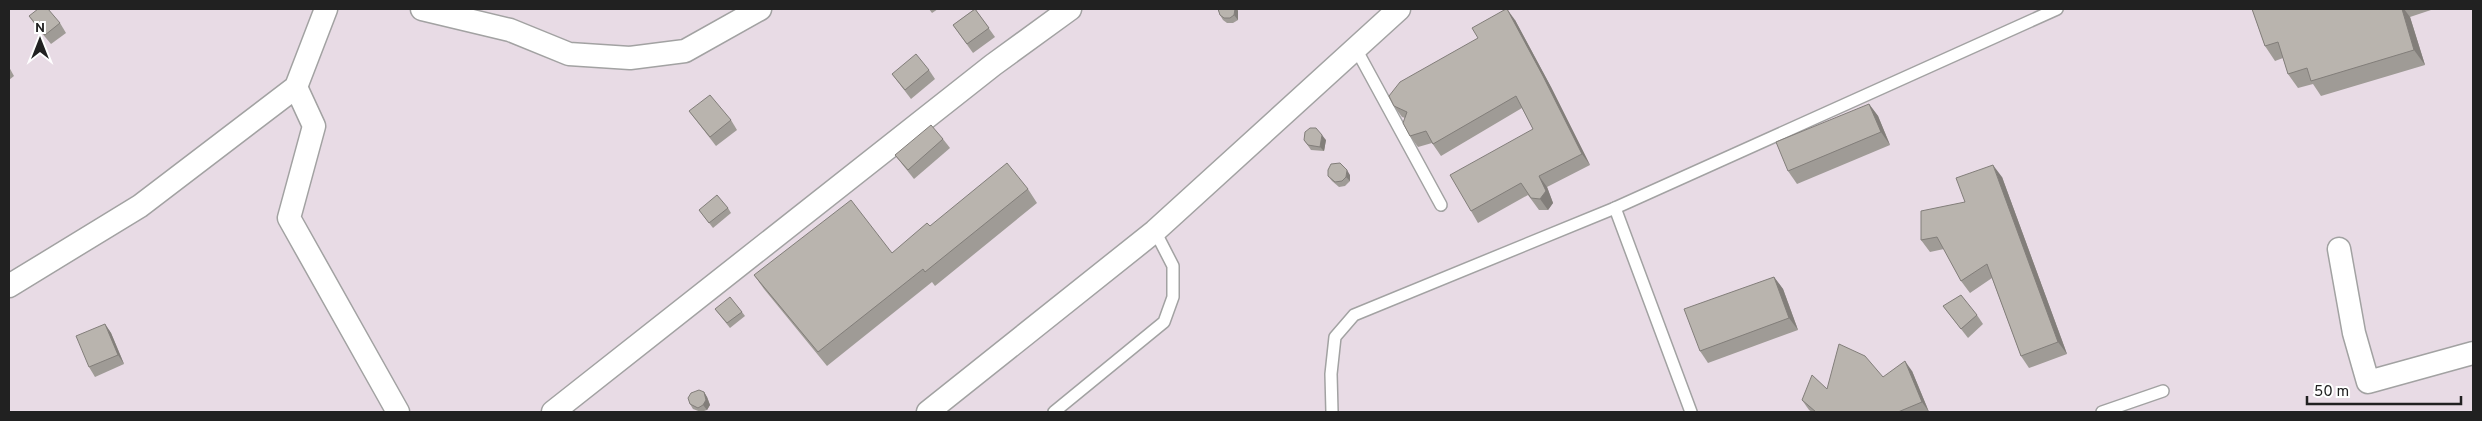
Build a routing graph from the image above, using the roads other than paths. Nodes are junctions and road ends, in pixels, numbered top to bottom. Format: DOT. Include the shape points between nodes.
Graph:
graph roads {
  1 [pos="326,9"];
  2 [pos="422,9"];
  3 [pos="760,9"];
  4 [pos="1070,9"];
  5 [pos="1399,9"];
  6 [pos="2057,9"];
  7 [pos="1355,47"];
  8 [pos="296,87"];
  9 [pos="1441,205"];
  10 [pos="1614,208"];
  11 [pos="1155,232"];
  12 [pos="2339,248"];
  13 [pos="9,286"];
  14 [pos="2473,353"];
  15 [pos="2163,391"];
  16 [pos="398,412"];
  17 [pos="553,412"];
  18 [pos="928,412"];
  19 [pos="1054,412"];
  20 [pos="1332,412"];
  21 [pos="1691,412"];
  22 [pos="2102,412"];
  1 -- 8 [label="street"];
  2 -- 3 [label="street" via="510,30 569,54 630,58 685,51"];
  4 -- 17 [label="street" via="993,65"];
  5 -- 7 [label="street"];
  6 -- 10 [label="lane"];
  7 -- 9 [label="lane"];
  7 -- 11 [label="street"];
  8 -- 13 [label="street" via="140,206"];
  8 -- 16 [label="street" via="314,126 289,218"];
  10 -- 20 [label="lane" via="1354,315 1335,337 1331,374"];
  10 -- 21 [label="lane"];
  11 -- 18 [label="street"];
  11 -- 19 [label="lane" via="1173,266 1173,297 1164,322"];
  12 -- 14 [label="street" via="2354,333 2368,382"];
  15 -- 22 [label="lane"];
}
